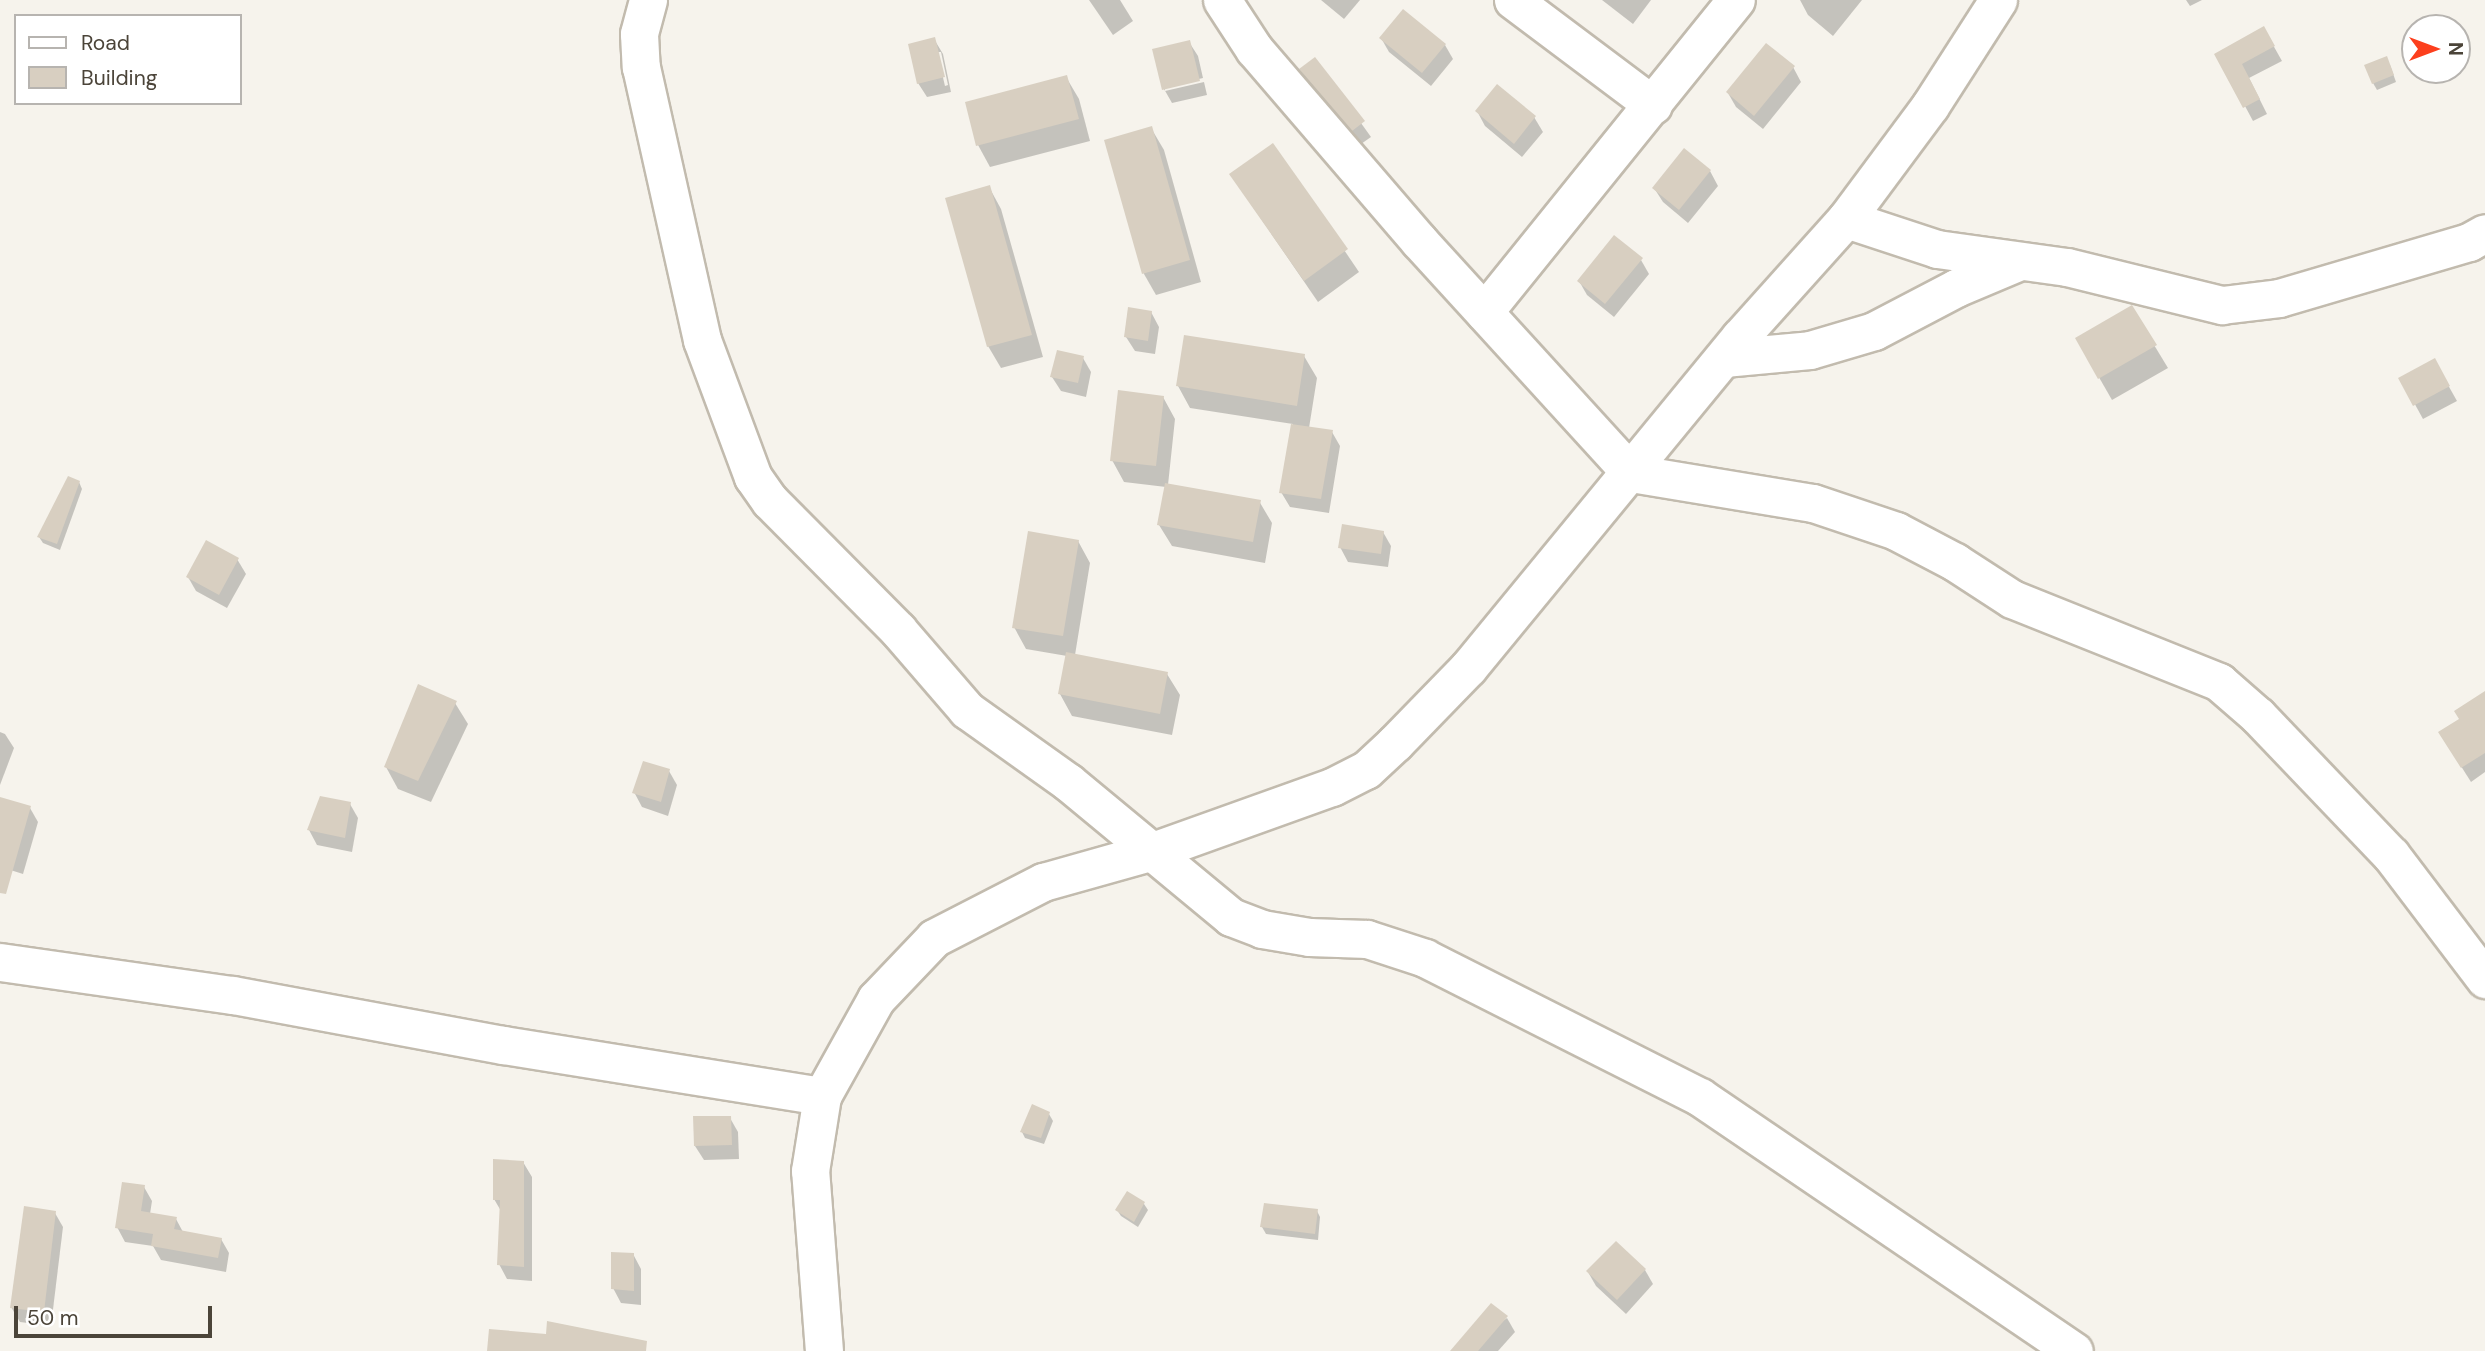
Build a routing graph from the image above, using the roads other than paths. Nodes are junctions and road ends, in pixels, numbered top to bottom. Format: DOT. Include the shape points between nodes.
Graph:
graph roads {
  1 [pos="648,0"];
  2 [pos="1222,0"];
  3 [pos="1513,0"];
  4 [pos="1736,0"];
  5 [pos="1998,0"];
  6 [pos="1653,105"];
  7 [pos="1846,219"];
  8 [pos="2480,242"];
  9 [pos="2021,261"];
  10 [pos="1484,312"];
  11 [pos="1724,358"];
  12 [pos="1631,473"];
  13 [pos="1153,850"];
  14 [pos="0,962"];
  15 [pos="2485,979"];
  16 [pos="822,1096"];
  17 [pos="824,1351"];
  18 [pos="2074,1351"];
  1 -- 13 [label="street" via="639,34 644,80 702,340 753,477 967,710"];
  2 -- 10 [label="street" via="1254,49"];
  3 -- 6 [label="street"];
  4 -- 6 [label="street"];
  5 -- 7 [label="street" via="1930,106"];
  6 -- 10 [label="street"];
  7 -- 9 [label="street" via="1937,249"];
  7 -- 11 [label="street"];
  8 -- 9 [label="street" via="2278,298 2222,304 2067,267"];
  9 -- 11 [label="street" via="1956,288 1874,331 1810,349"];
  10 -- 12 [label="street"];
  11 -- 12 [label="street"];
  12 -- 13 [label="street" via="1468,668 1366,770 1332,787"];
  12 -- 15 [label="street" via="1814,503 1896,531 2012,599 2219,682 2258,716 2391,855"];
  13 -- 16 [label="street" via="1043,882 934,938 876,999"];
  13 -- 18 [label="street" via="1231,917 1262,929 1309,937 1367,939 1425,958 1700,1097"];
  14 -- 16 [label="street" via="233,995 503,1045"];
  16 -- 17 [label="street" via="810,1171"];
}
